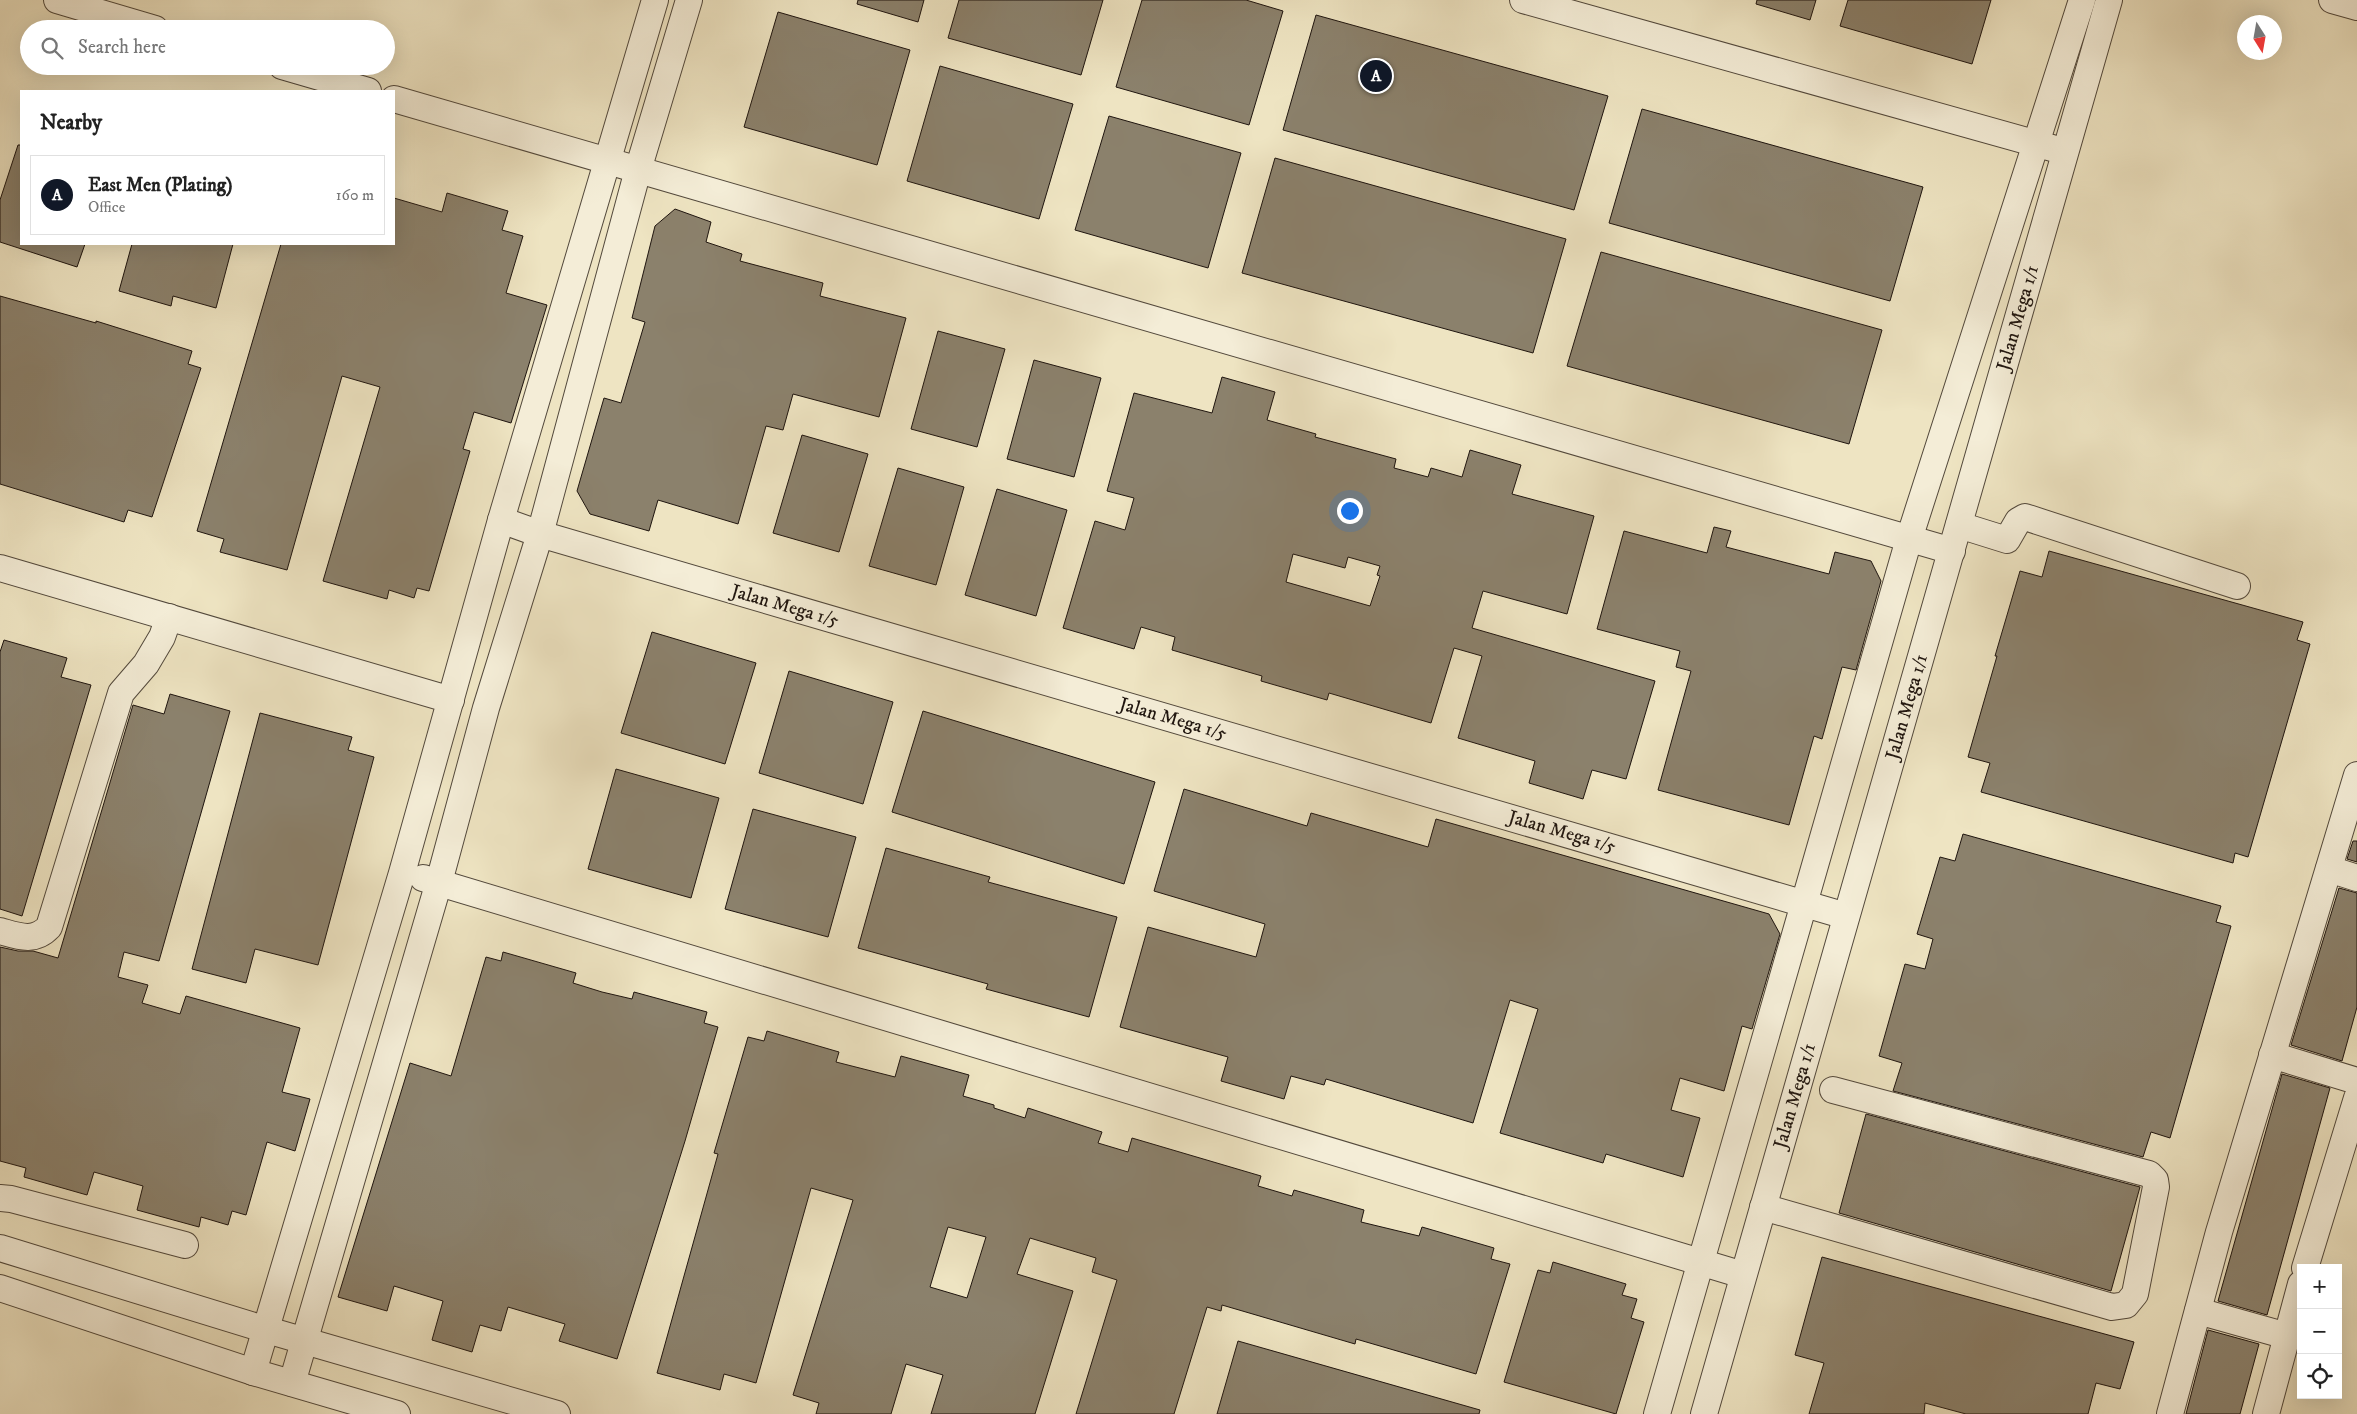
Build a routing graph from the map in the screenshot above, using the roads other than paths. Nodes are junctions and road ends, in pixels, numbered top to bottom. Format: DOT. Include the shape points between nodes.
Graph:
graph roads {
  1 [pos="57,0"];
  2 [pos="655,0"];
  3 [pos="689,0"];
  4 [pos="1523,0"];
  5 [pos="2082,0"];
  6 [pos="2109,0"];
  7 [pos="2332,0"];
  8 [pos="2357,8"];
  9 [pos="125,20"];
  10 [pos="313,75"];
  11 [pos="365,90"];
  12 [pos="395,99"];
  13 [pos="2036,146"];
  14 [pos="2066,151"];
  15 [pos="606,161"];
  16 [pos="638,170"];
  17 [pos="501,520"];
  18 [pos="1959,524"];
  19 [pos="540,534"];
  20 [pos="1909,539"];
  21 [pos="1952,551"];
  22 [pos="0,568"];
  23 [pos="2237,586"];
  24 [pos="169,618"];
  25 [pos="450,700"];
  26 [pos="2357,774"];
  27 [pos="2329,869"];
  28 [pos="402,873"];
  29 [pos="2357,878"];
  30 [pos="439,882"];
  31 [pos="1804,903"];
  32 [pos="1846,916"];
  33 [pos="0,931"];
  34 [pos="2272,1055"];
  35 [pos="2357,1081"];
  36 [pos="1834,1090"];
  37 [pos="2357,1098"];
  38 [pos="0,1198"];
  39 [pos="1763,1207"];
  40 [pos="186,1245"];
  41 [pos="0,1248"];
  42 [pos="1701,1262"];
  43 [pos="2306,1264"];
  44 [pos="1743,1275"];
  45 [pos="0,1288"];
  46 [pos="2297,1299"];
  47 [pos="2198,1310"];
  48 [pos="267,1330"];
  49 [pos="2287,1336"];
  50 [pos="306,1341"];
  51 [pos="254,1372"];
  52 [pos="292,1383"];
  53 [pos="397,1414"];
  54 [pos="558,1414"];
  55 [pos="1657,1414"];
  56 [pos="1704,1414"];
  57 [pos="2170,1414"];
  58 [pos="2266,1414"];
  1 -- 9 [label="street"];
  2 -- 15 [label="street"];
  3 -- 16 [label="street"];
  4 -- 13 [label="street"];
  5 -- 13 [label="street"];
  6 -- 14 [label="street, Jalan Mega 1/1"];
  7 -- 8 [label="street"];
  10 -- 11 [label="street"];
  12 -- 15 [label="street"];
  13 -- 14 [label="street"];
  13 -- 20 [label="street"];
  14 -- 18 [label="street, Jalan Mega 1/1"];
  15 -- 16 [label="street"];
  15 -- 17 [label="street"];
  16 -- 19 [label="street"];
  16 -- 20 [label="street"];
  17 -- 19 [label="street, Jalan Mega 1/5"];
  17 -- 25 [label="street"];
  18 -- 21 [label="street, Jalan Mega 1/1"];
  18 -- 23 [label="street" via="2008,540 2018,521 2026,517"];
  19 -- 30 [label="street" via="486,708"];
  19 -- 31 [label="street, Jalan Mega 1/5"];
  20 -- 21 [label="street"];
  20 -- 31 [label="street"];
  21 -- 32 [label="street, Jalan Mega 1/1"];
  22 -- 24 [label="street"];
  24 -- 25 [label="street"];
  24 -- 33 [label="street" via="146,664 122,693 49,927 33,938"];
  25 -- 28 [label="street"];
  26 -- 27 [label="street"];
  27 -- 29 [label="street"];
  27 -- 34 [label="street"];
  28 -- 30 [label="street"];
  28 -- 48 [label="street"];
  30 -- 42 [label="street"];
  30 -- 50 [label="street"];
  31 -- 32 [label="street, Jalan Mega 1/5"];
  31 -- 42 [label="street"];
  32 -- 39 [label="street, Jalan Mega 1/1"];
  34 -- 35 [label="street"];
  34 -- 47 [label="street"];
  36 -- 39 [label="street" via="2149,1174 2156,1187 2134,1294 2126,1305 2112,1307"];
  37 -- 43 [label="street"];
  38 -- 40 [label="street"];
  39 -- 44 [label="street, Jalan Mega 1/1"];
  41 -- 48 [label="street"];
  42 -- 44 [label="street"];
  42 -- 55 [label="street"];
  44 -- 56 [label="street, Jalan Mega 1/1"];
  45 -- 51 [label="street"];
  46 -- 49 [label="street"];
  47 -- 49 [label="street"];
  47 -- 57 [label="street"];
  48 -- 50 [label="street"];
  48 -- 51 [label="street"];
  49 -- 58 [label="street"];
  50 -- 52 [label="street"];
  50 -- 54 [label="street"];
  51 -- 52 [label="street"];
  52 -- 53 [label="street"];
}
